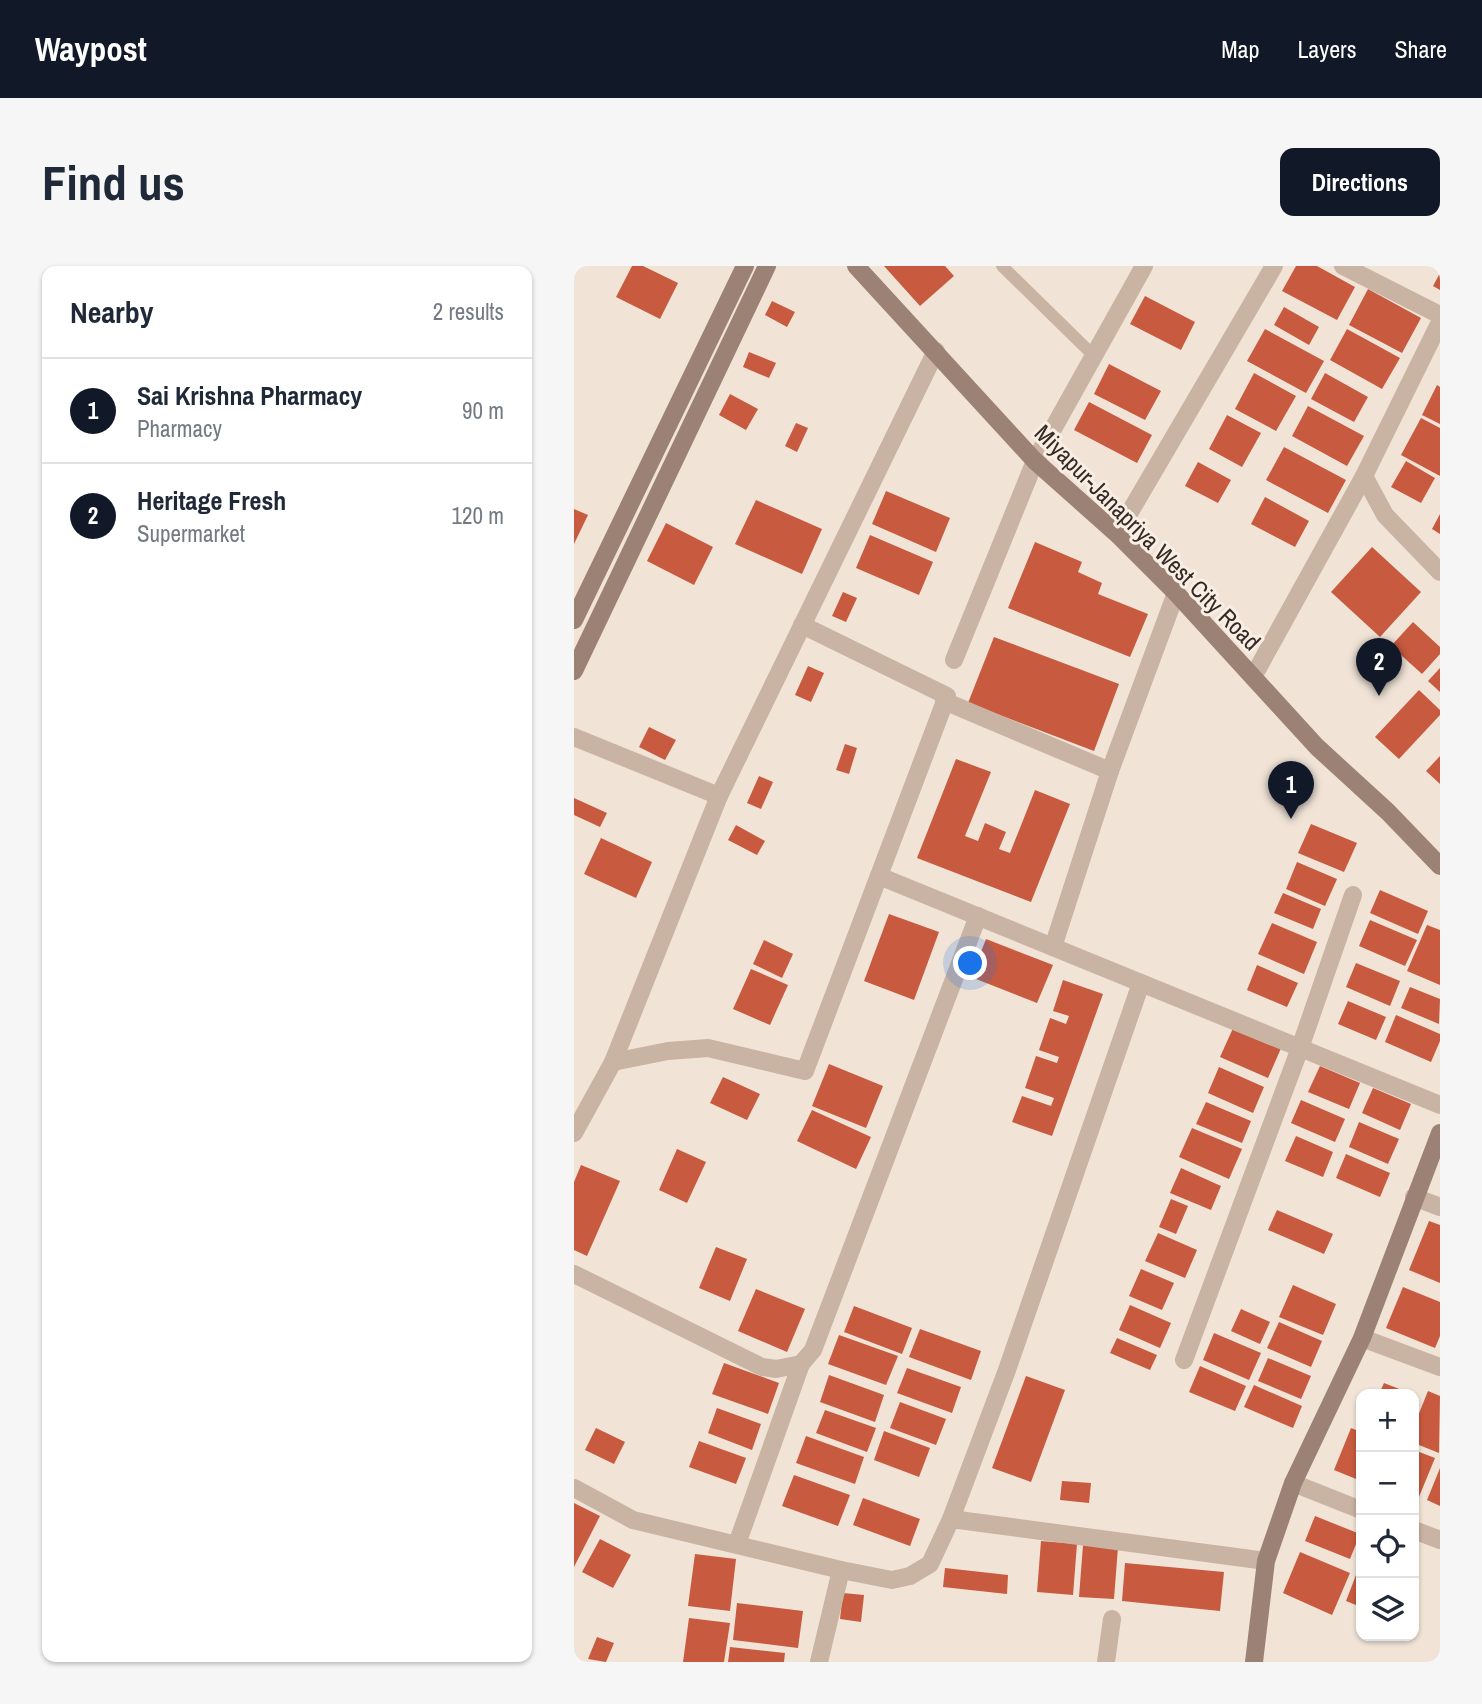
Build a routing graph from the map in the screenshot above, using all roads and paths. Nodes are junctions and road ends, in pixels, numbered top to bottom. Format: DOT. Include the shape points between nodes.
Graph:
graph roads {
  1 [pos="745,266"];
  2 [pos="767,266"];
  3 [pos="856,266"];
  4 [pos="1002,266"];
  5 [pos="1144,266"];
  6 [pos="1275,266"];
  7 [pos="1343,266"];
  8 [pos="1440,316"];
  9 [pos="1440,323"];
  10 [pos="936,351"];
  11 [pos="1094,356"];
  12 [pos="1035,461"];
  13 [pos="1364,476"];
  14 [pos="1116,534"];
  15 [pos="1440,572"];
  16 [pos="1176,593"];
  17 [pos="574,620"];
  18 [pos="802,625"];
  19 [pos="954,660"];
  20 [pos="574,671"];
  21 [pos="1252,677"];
  22 [pos="944,701"];
  23 [pos="574,737"];
  24 [pos="1110,771"];
  25 [pos="719,796"];
  26 [pos="1440,866"];
  27 [pos="879,876"];
  28 [pos="1353,895"];
  29 [pos="978,916"];
  30 [pos="1053,947"];
  31 [pos="1141,983"];
  32 [pos="1300,1048"];
  33 [pos="613,1062"];
  34 [pos="1440,1105"];
  35 [pos="574,1133"];
  36 [pos="1440,1133"];
  37 [pos="1414,1197"];
  38 [pos="1440,1208"];
  39 [pos="574,1274"];
  40 [pos="1362,1338"];
  41 [pos="1184,1360"];
  42 [pos="801,1364"];
  43 [pos="1440,1367"];
  44 [pos="1293,1483"];
  45 [pos="574,1488"];
  46 [pos="1356,1508"];
  47 [pos="951,1518"];
  48 [pos="1419,1532"];
  49 [pos="1440,1540"];
  50 [pos="737,1545"];
  51 [pos="1266,1561"];
  52 [pos="841,1570"];
  53 [pos="1112,1619"];
  54 [pos="819,1662"];
  55 [pos="1106,1662"];
  56 [pos="1254,1662"];
  1 -- 17 [label="street"];
  2 -- 20 [label="street"];
  3 -- 10 [label="street, Miyapur-Janapriya West City Road"];
  4 -- 11 [label="lane"];
  5 -- 11 [label="street"];
  6 -- 14 [label="street"];
  7 -- 8 [label="street"];
  9 -- 13 [label="street"];
  10 -- 12 [label="street, Miyapur-Janapriya West City Road"];
  10 -- 18 [label="street"];
  11 -- 12 [label="street"];
  12 -- 14 [label="street, Miyapur-Janapriya West City Road"];
  12 -- 19 [label="street"];
  13 -- 15 [label="street" via="1385,515"];
  13 -- 21 [label="street"];
  14 -- 16 [label="street, Miyapur-Janapriya West City Road"];
  16 -- 21 [label="street, Miyapur-Janapriya West City Road"];
  16 -- 24 [label="street"];
  18 -- 22 [label="street" via="947,696"];
  18 -- 25 [label="street"];
  21 -- 26 [label="street, Miyapur-Janapriya West City Road"];
  22 -- 24 [label="street"];
  22 -- 27 [label="street"];
  23 -- 25 [label="street"];
  24 -- 30 [label="street"];
  25 -- 33 [label="street"];
  27 -- 29 [label="street"];
  27 -- 33 [label="street" via="805,1071 708,1048"];
  28 -- 32 [label="street"];
  29 -- 30 [label="street"];
  29 -- 42 [label="street" via="813,1350"];
  30 -- 31 [label="street"];
  31 -- 32 [label="street"];
  31 -- 47 [label="street"];
  32 -- 34 [label="street"];
  32 -- 41 [label="street"];
  33 -- 35 [label="street"];
  36 -- 37 [label="street"];
  37 -- 38 [label="street"];
  37 -- 40 [label="street"];
  39 -- 42 [label="street" via="762,1367"];
  40 -- 43 [label="street"];
  40 -- 44 [label="street"];
  42 -- 50 [label="street"];
  44 -- 46 [label="street"];
  44 -- 51 [label="street"];
  45 -- 50 [label="street" via="634,1520"];
  47 -- 51 [label="street"];
  47 -- 52 [label="street" via="930,1564 910,1576 892,1580"];
  48 -- 49 [label="street"];
  50 -- 52 [label="street"];
  51 -- 56 [label="street"];
  52 -- 54 [label="street"];
  53 -- 55 [label="street"];
}
